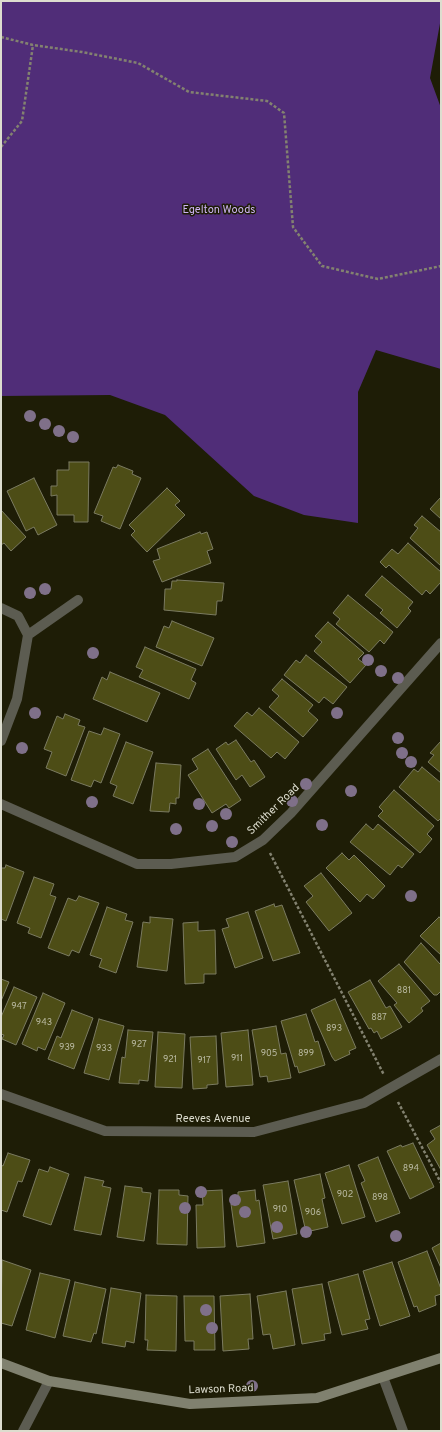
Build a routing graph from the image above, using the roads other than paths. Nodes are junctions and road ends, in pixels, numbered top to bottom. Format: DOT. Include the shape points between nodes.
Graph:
graph roads {
  1 [pos="78,600"];
  2 [pos="1,608"];
  3 [pos="28,634"];
  4 [pos="441,643"];
  5 [pos="1,741"];
  6 [pos="1,804"];
  7 [pos="441,1060"];
  8 [pos="1,1094"];
  9 [pos="441,1358"];
  10 [pos="1,1363"];
  11 [pos="383,1377"];
  12 [pos="49,1381"];
  13 [pos="23,1431"];
  14 [pos="403,1431"];
  1 -- 3 [label="street"];
  2 -- 3 [label="street" via="18,616"];
  3 -- 5 [label="street" via="17,699"];
  4 -- 6 [label="street, Smither Road" via="292,813 263,840 235,857 171,864 137,864"];
  7 -- 8 [label="street, Reeves Avenue" via="364,1102 254,1132 105,1131"];
  9 -- 11 [label="street, Lawson Road"];
  10 -- 12 [label="street, Lawson Road"];
  11 -- 12 [label="street, Lawson Road" via="318,1398 190,1404"];
  11 -- 14 [label="street"];
  12 -- 13 [label="street"];
}
